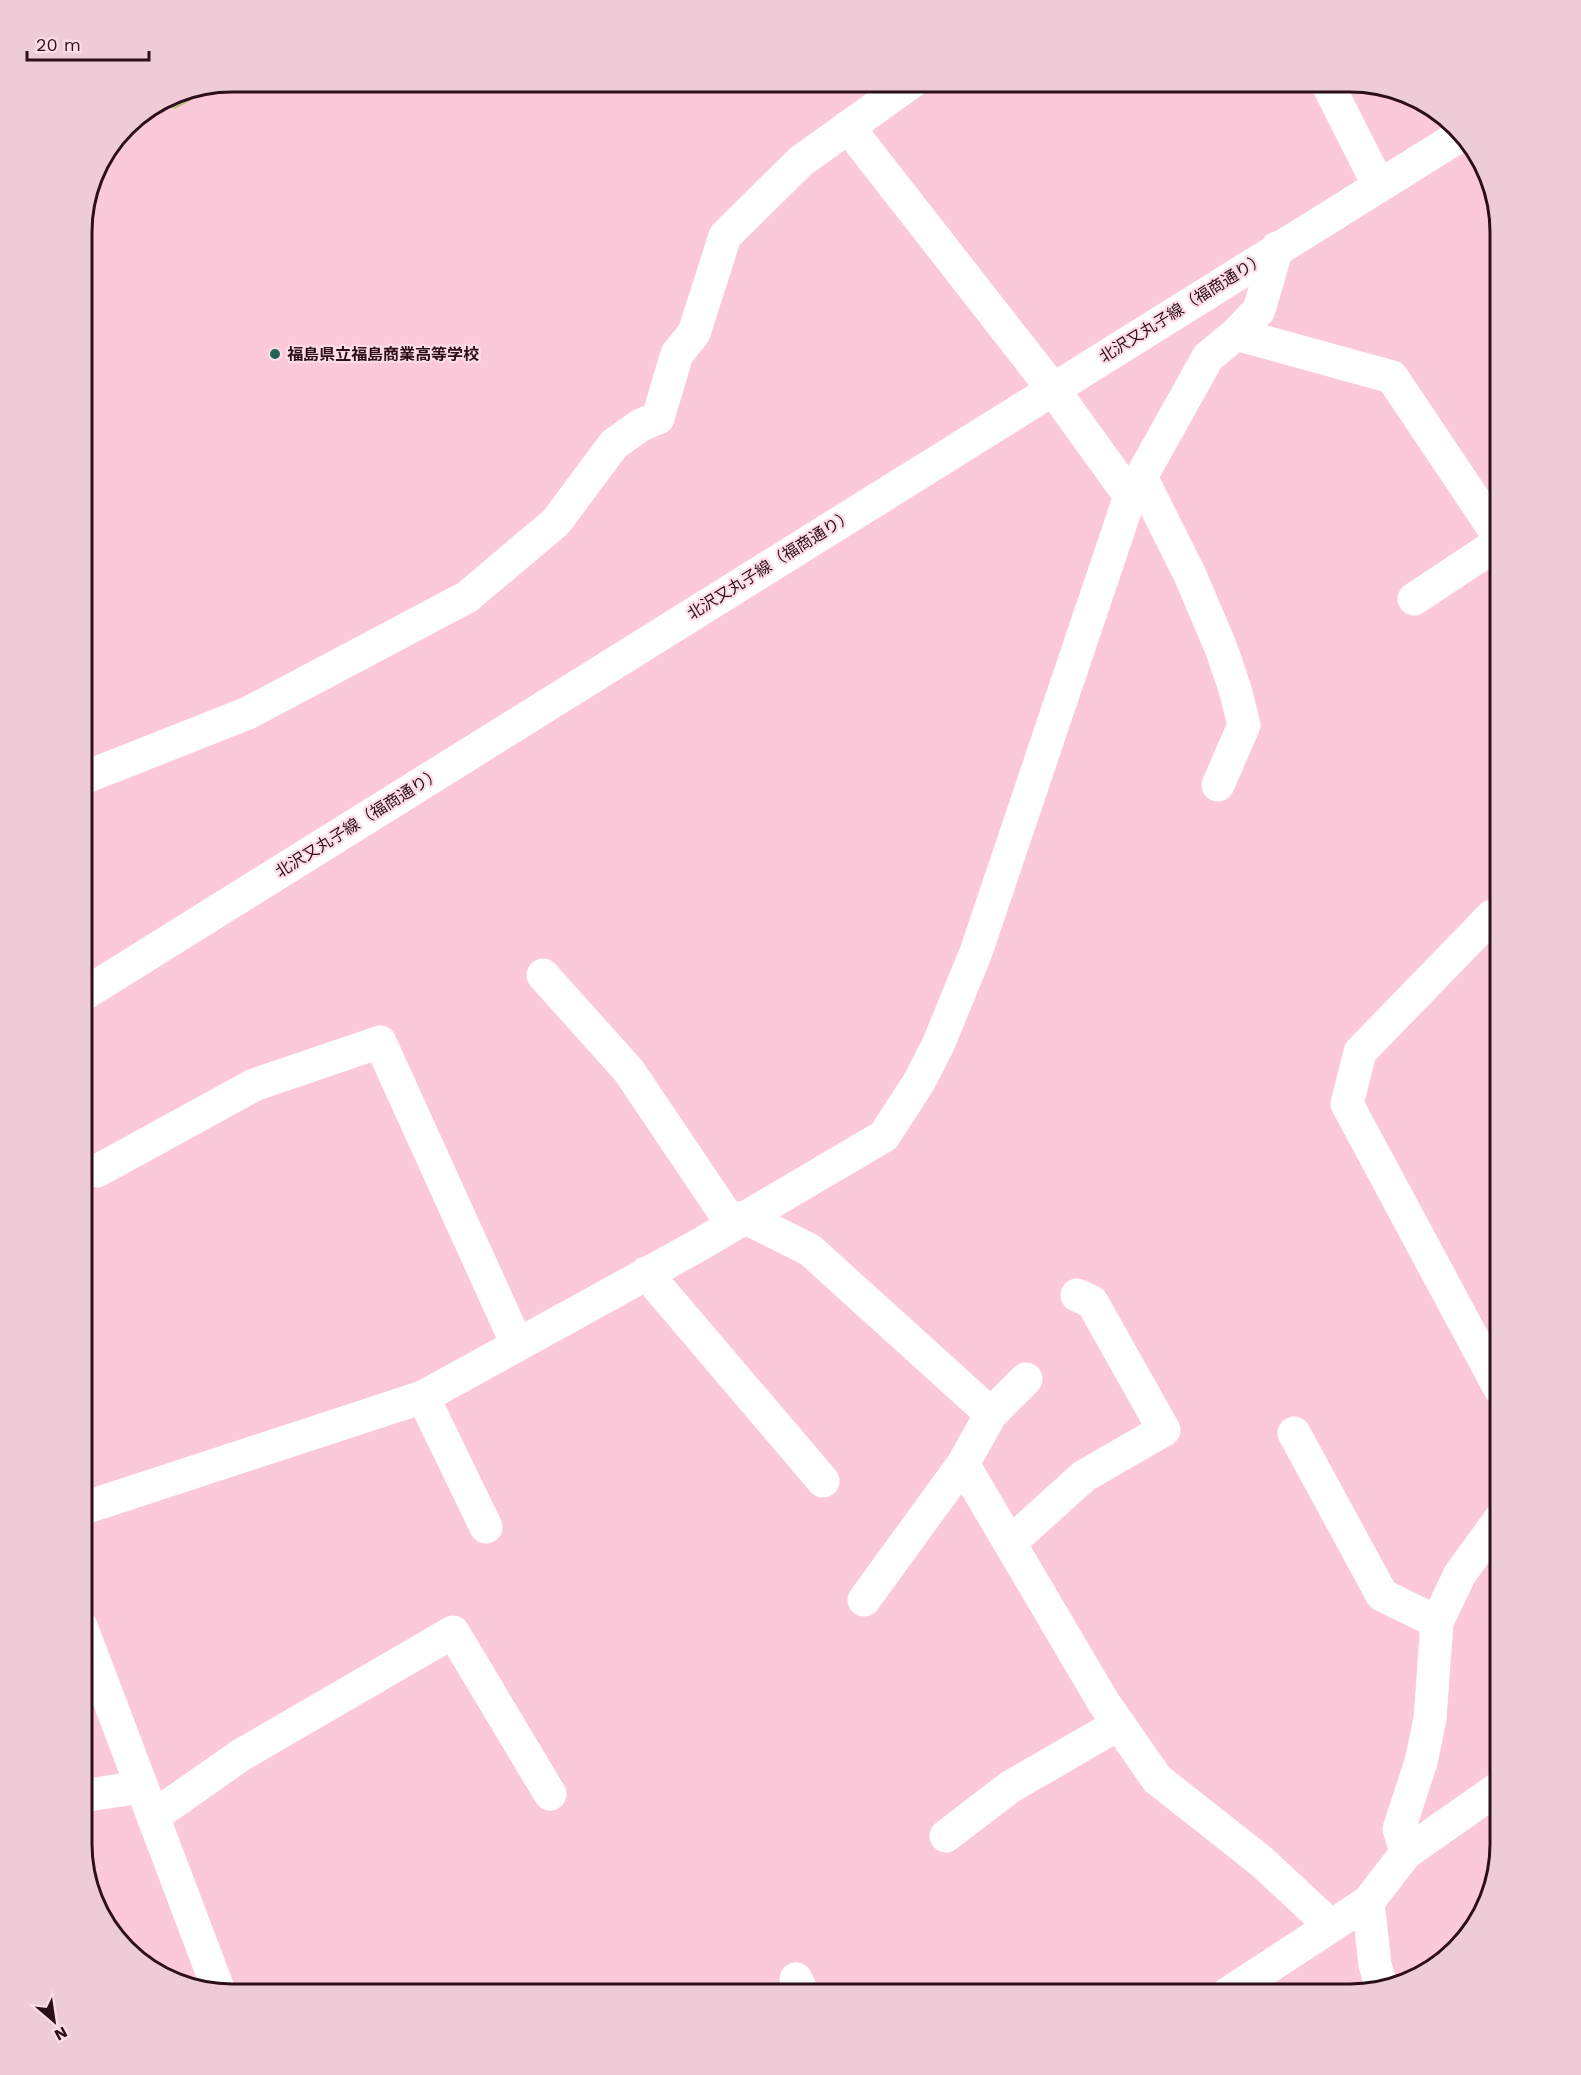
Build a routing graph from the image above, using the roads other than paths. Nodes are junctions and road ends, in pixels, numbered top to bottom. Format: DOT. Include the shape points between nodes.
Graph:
graph roads {
  1 [pos="897,92"];
  2 [pos="1332,92"];
  3 [pos="848,127"];
  4 [pos="1455,139"];
  5 [pos="1379,186"];
  6 [pos="1277,248"];
  7 [pos="1236,334"];
  8 [pos="1052,388"];
  9 [pos="1136,486"];
  10 [pos="1490,521"];
  11 [pos="1490,541"];
  12 [pos="1414,599"];
  13 [pos="92,775"];
  14 [pos="1218,785"];
  15 [pos="1490,925"];
  16 [pos="543,975"];
  17 [pos="92,989"];
  18 [pos="97,1171"];
  19 [pos="738,1220"];
  20 [pos="646,1273"];
  21 [pos="1077,1295"];
  22 [pos="517,1344"];
  23 [pos="1490,1370"];
  24 [pos="1026,1379"];
  25 [pos="423,1397"];
  26 [pos="991,1414"];
  27 [pos="1294,1433"];
  28 [pos="963,1464"];
  29 [pos="823,1481"];
  30 [pos="91,1506"];
  31 [pos="486,1527"];
  32 [pos="1490,1534"];
  33 [pos="1010,1543"];
  34 [pos="864,1600"];
  35 [pos="1437,1622"];
  36 [pos="91,1653"];
  37 [pos="1119,1724"];
  38 [pos="1490,1793"];
  39 [pos="550,1794"];
  40 [pos="91,1797"];
  41 [pos="148,1802"];
  42 [pos="946,1836"];
  43 [pos="1406,1853"];
  44 [pos="1368,1902"];
  45 [pos="1331,1926"];
  46 [pos="1380,1980"];
  47 [pos="216,1982"];
  48 [pos="1242,1984"];
  1 -- 3 [label="street"];
  2 -- 5 [label="street"];
  3 -- 8 [label="street"];
  3 -- 13 [label="street" via="801,161 725,236 694,333 677,354 658,418 614,444 556,522 467,597 248,713"];
  4 -- 5 [label="street, 北沢又丸子線（福商通り）"];
  5 -- 6 [label="street, 北沢又丸子線（福商通り）"];
  6 -- 7 [label="street" via="1259,310"];
  6 -- 8 [label="street, 北沢又丸子線（福商通り）"];
  7 -- 9 [label="street" via="1208,357"];
  7 -- 10 [label="street" via="1392,377"];
  8 -- 9 [label="street"];
  8 -- 17 [label="street, 北沢又丸子線（福商通り）"];
  9 -- 14 [label="street" via="1199,596 1237,698 1244,725"];
  9 -- 19 [label="street" via="976,952 919,1082 884,1136"];
  11 -- 12 [label="street"];
  15 -- 23 [label="street" via="1360,1052 1347,1104"];
  16 -- 19 [label="street" via="629,1071"];
  18 -- 22 [label="street" via="254,1085 380,1042"];
  19 -- 20 [label="street"];
  19 -- 26 [label="street" via="810,1250"];
  20 -- 22 [label="street"];
  20 -- 29 [label="street"];
  21 -- 33 [label="street" via="1092,1302 1164,1431 1084,1476"];
  22 -- 25 [label="street"];
  24 -- 26 [label="street"];
  25 -- 30 [label="street"];
  25 -- 31 [label="street"];
  26 -- 28 [label="street"];
  27 -- 35 [label="street" via="1382,1595"];
  28 -- 33 [label="street"];
  28 -- 34 [label="street"];
  32 -- 35 [label="street" via="1460,1574"];
  33 -- 37 [label="street"];
  35 -- 43 [label="street" via="1430,1719 1421,1762 1399,1829"];
  36 -- 41 [label="street"];
  37 -- 42 [label="street" via="1010,1787"];
  37 -- 45 [label="street" via="1157,1779 1261,1861"];
  38 -- 43 [label="street"];
  39 -- 41 [label="street" via="453,1632 241,1755"];
  40 -- 41 [label="street"];
  41 -- 47 [label="street"];
  43 -- 44 [label="street"];
  44 -- 45 [label="street"];
  44 -- 46 [label="street"];
  45 -- 48 [label="street"];
}
